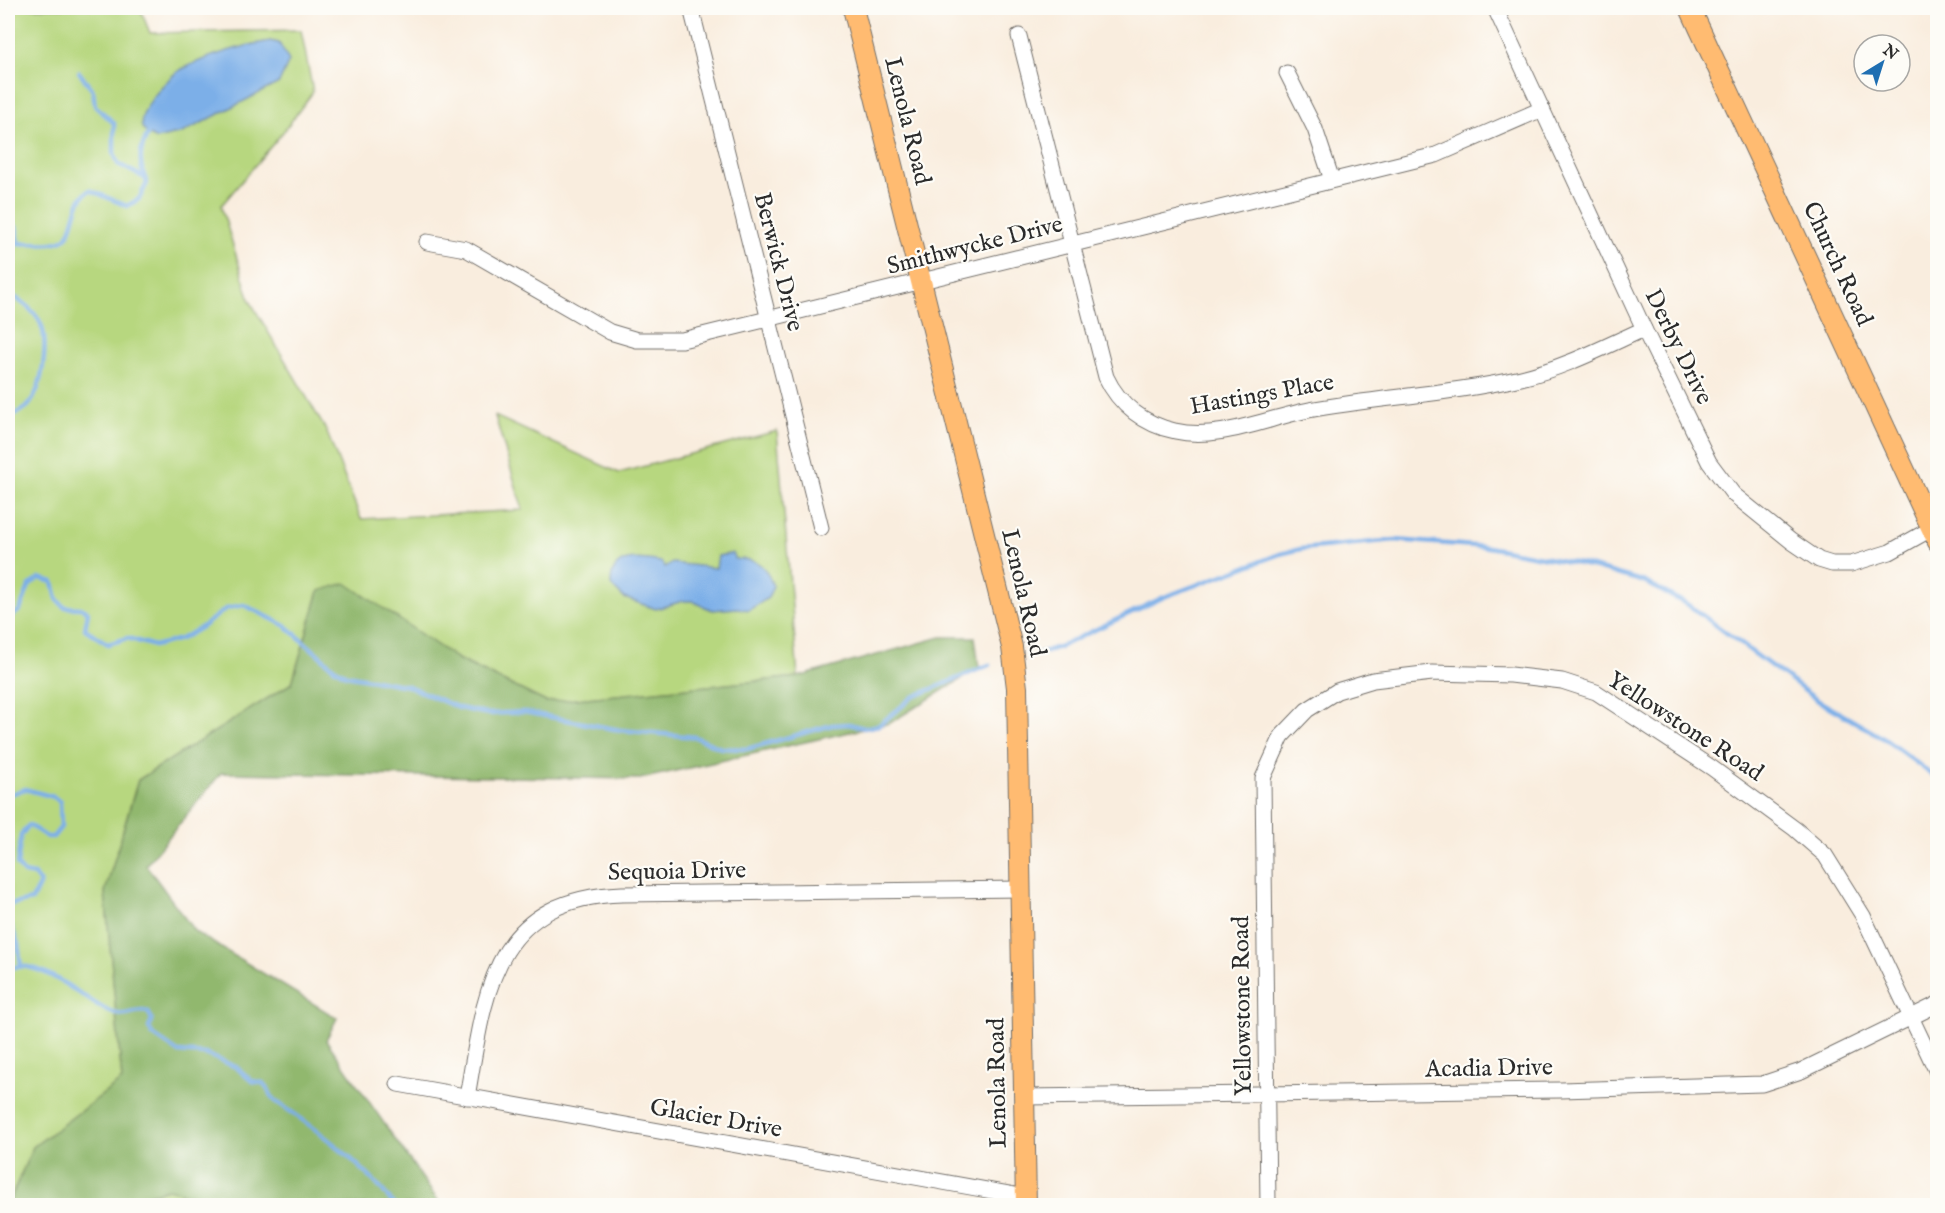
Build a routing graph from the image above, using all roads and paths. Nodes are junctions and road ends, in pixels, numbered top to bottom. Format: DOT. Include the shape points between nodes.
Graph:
graph roads {
  1 [pos="691,8"];
  2 [pos="853,8"];
  3 [pos="1495,8"];
  4 [pos="1690,8"];
  5 [pos="1019,36"];
  6 [pos="1287,73"];
  7 [pos="1542,109"];
  8 [pos="1332,180"];
  9 [pos="427,242"];
  10 [pos="1071,245"];
  11 [pos="921,283"];
  12 [pos="769,319"];
  13 [pos="1644,329"];
  14 [pos="821,528"];
  15 [pos="1934,535"];
  16 [pos="1021,889"];
  17 [pos="1938,1004"];
  18 [pos="1910,1017"];
  19 [pos="1938,1074"];
  20 [pos="398,1084"];
  21 [pos="1267,1094"];
  22 [pos="467,1097"];
  23 [pos="1024,1097"];
  24 [pos="1026,1201"];
  25 [pos="1269,1206"];
  1 -- 12 [label="street, Berwick Drive"];
  2 -- 11 [label="main road, Lenola Road"];
  3 -- 7 [label="street, Derby Drive"];
  4 -- 15 [label="main road, Church Road"];
  5 -- 10 [label="street, Hastings Place"];
  6 -- 8 [label="street" via="1315,129"];
  7 -- 8 [label="street, Smithwycke Drive" via="1436,155"];
  7 -- 13 [label="street, Derby Drive"];
  8 -- 10 [label="street, Smithwycke Drive"];
  9 -- 12 [label="street, Smithwycke Drive" via="466,249 597,326 630,339 682,340"];
  10 -- 11 [label="street, Smithwycke Drive"];
  10 -- 13 [label="street, Hastings Place" via="1113,391 1122,403 1147,421 1176,431 1208,433 1359,401 1523,378"];
  11 -- 12 [label="street, Smithwycke Drive"];
  11 -- 16 [label="main road, Lenola Road" via="1012,647 1017,688"];
  12 -- 14 [label="street, Berwick Drive"];
  13 -- 15 [label="street, Derby Drive" via="1709,462 1733,494 1791,542 1819,560 1851,564"];
  16 -- 22 [label="street, Sequoia Drive" via="622,894 567,903 523,930 497,965 483,1003"];
  16 -- 23 [label="main road, Lenola Road"];
  17 -- 18 [label="street, Acadia Drive"];
  18 -- 19 [label="street, Yellowstone Road"];
  18 -- 21 [label="street, Acadia Drive" via="1801,1071 1762,1084"];
  18 -- 21 [label="street, Yellowstone Road" via="1863,916 1825,855 1712,768 1596,692 1562,681 1511,675 1432,673 1373,680 1337,691 1307,710 1282,736 1263,778"];
  20 -- 22 [label="street, Glacier Drive"];
  21 -- 23 [label="street, Acadia Drive"];
  21 -- 25 [label="street, Yellowstone Road"];
  22 -- 24 [label="street, Glacier Drive"];
  23 -- 24 [label="main road, Lenola Road"];
}
